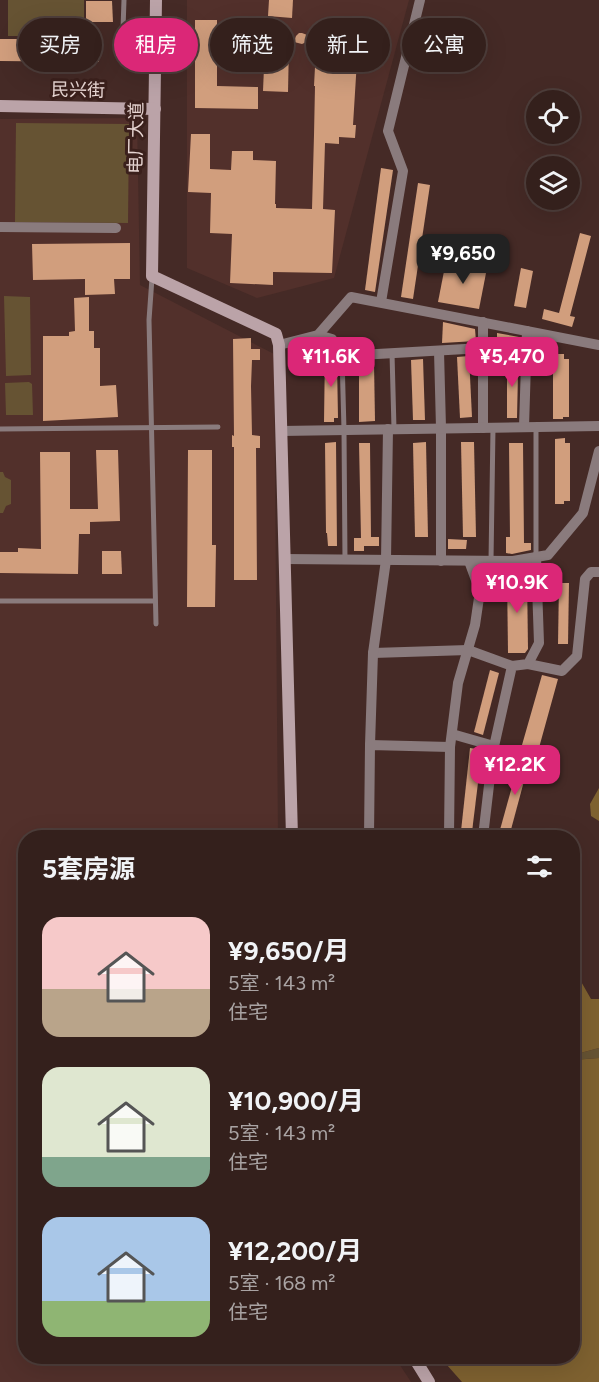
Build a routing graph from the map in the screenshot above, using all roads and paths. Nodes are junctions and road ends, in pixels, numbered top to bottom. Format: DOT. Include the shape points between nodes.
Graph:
graph roads {
  1 [pos="124,0"];
  2 [pos="156,0"];
  3 [pos="420,0"];
  4 [pos="123,18"];
  5 [pos="0,106"];
  6 [pos="155,109"];
  7 [pos="0,227"];
  8 [pos="116,228"];
  9 [pos="152,276"];
  10 [pos="381,302"];
  11 [pos="483,322"];
  12 [pos="527,331"];
  13 [pos="318,334"];
  14 [pos="279,345"];
  15 [pos="599,345"];
  16 [pos="483,348"];
  17 [pos="526,350"];
  18 [pos="439,351"];
  19 [pos="392,353"];
  20 [pos="342,356"];
  21 [pos="599,426"];
  22 [pos="152,427"];
  23 [pos="218,427"];
  24 [pos="524,427"];
  25 [pos="536,427"];
  26 [pos="441,428"];
  27 [pos="488,428"];
  28 [pos="0,429"];
  29 [pos="391,429"];
  30 [pos="344,430"];
  31 [pos="281,431"];
  32 [pos="599,451"];
  33 [pos="536,557"];
  34 [pos="284,559"];
  35 [pos="345,560"];
  36 [pos="386,560"];
  37 [pos="441,561"];
  38 [pos="469,561"];
  39 [pos="492,561"];
  40 [pos="599,572"];
  41 [pos="0,601"];
  42 [pos="156,601"];
  43 [pos="156,624"];
  44 [pos="468,650"];
  45 [pos="373,653"];
  46 [pos="528,664"];
  47 [pos="512,666"];
  48 [pos="452,734"];
  49 [pos="370,745"];
  50 [pos="494,746"];
  51 [pos="450,747"];
  52 [pos="484,828"];
  53 [pos="292,830"];
  54 [pos="369,830"];
  55 [pos="449,830"];
  56 [pos="418,1364"];
  57 [pos="429,1382"];
  1 -- 4 [label="lane"];
  2 -- 6 [label="street, 电厂大道"];
  3 -- 10 [label="street" via="388,131 403,171"];
  5 -- 6 [label="street, 民兴街"];
  6 -- 9 [label="street, 电厂大道"];
  7 -- 8 [label="street"];
  9 -- 14 [label="street" via="276,334"];
  9 -- 22 [label="lane" via="148,320"];
  10 -- 11 [label="street"];
  10 -- 13 [label="street" via="351,297"];
  11 -- 12 [label="street"];
  11 -- 16 [label="street"];
  12 -- 15 [label="street"];
  12 -- 17 [label="street"];
  13 -- 14 [label="street"];
  13 -- 20 [label="street" via="332,339"];
  14 -- 31 [label="street"];
  16 -- 17 [label="street"];
  16 -- 18 [label="street"];
  16 -- 27 [label="street"];
  17 -- 24 [label="street"];
  18 -- 19 [label="street"];
  18 -- 26 [label="street"];
  19 -- 20 [label="street"];
  19 -- 29 [label="lane"];
  20 -- 30 [label="lane"];
  21 -- 25 [label="street"];
  22 -- 23 [label="lane"];
  22 -- 28 [label="lane"];
  22 -- 42 [label="lane"];
  24 -- 25 [label="street"];
  24 -- 27 [label="street"];
  25 -- 33 [label="lane"];
  26 -- 27 [label="street"];
  26 -- 29 [label="street"];
  26 -- 37 [label="street"];
  27 -- 39 [label="lane"];
  29 -- 30 [label="street"];
  29 -- 36 [label="street"];
  30 -- 31 [label="street"];
  30 -- 35 [label="lane"];
  31 -- 34 [label="street"];
  32 -- 33 [label="street" via="584,513 548,555"];
  33 -- 39 [label="street"];
  33 -- 46 [label="street" via="539,644"];
  34 -- 35 [label="street"];
  34 -- 53 [label="street"];
  35 -- 36 [label="street"];
  36 -- 37 [label="street"];
  36 -- 45 [label="street"];
  37 -- 38 [label="street"];
  38 -- 39 [label="street"];
  38 -- 44 [label="street" via="480,591"];
  40 -- 46 [label="street" via="591,572 585,579 577,656 562,671"];
  41 -- 42 [label="lane"];
  42 -- 43 [label="lane"];
  44 -- 45 [label="street"];
  44 -- 47 [label="street"];
  44 -- 48 [label="street" via="458,683"];
  45 -- 49 [label="street"];
  46 -- 47 [label="street"];
  47 -- 50 [label="street"];
  48 -- 50 [label="street"];
  48 -- 51 [label="street"];
  49 -- 51 [label="street"];
  49 -- 54 [label="street"];
  50 -- 52 [label="street"];
  51 -- 55 [label="street"];
  56 -- 57 [label="street"];
}
